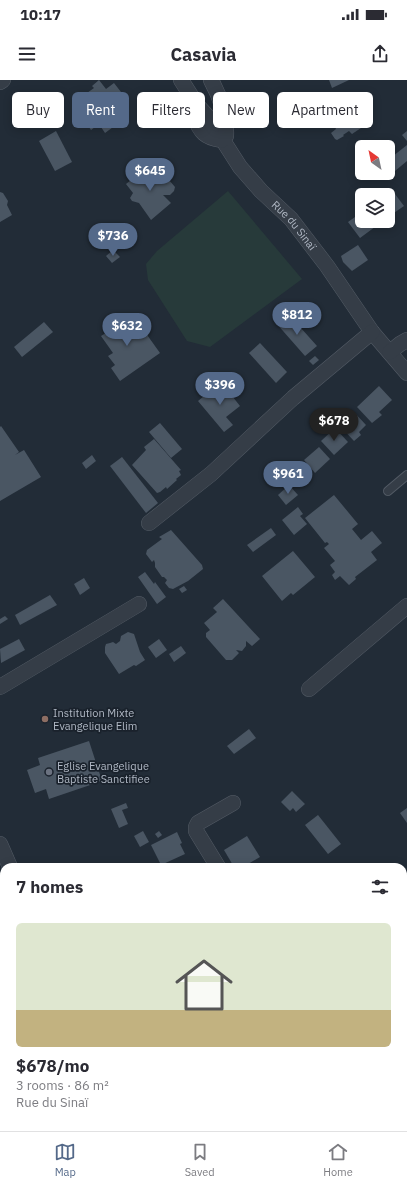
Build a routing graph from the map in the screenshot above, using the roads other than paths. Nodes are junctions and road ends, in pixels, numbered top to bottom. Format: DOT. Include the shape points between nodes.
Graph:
graph roads {
  1 [pos="3,80"];
  2 [pos="181,80"];
  3 [pos="212,80"];
  4 [pos="0,82"];
  5 [pos="189,92"];
  6 [pos="200,92"];
  7 [pos="205,113"];
  8 [pos="222,140"];
  9 [pos="372,332"];
  10 [pos="407,340"];
  11 [pos="390,352"];
  12 [pos="407,373"];
  13 [pos="407,476"];
  14 [pos="388,491"];
  15 [pos="149,523"];
  16 [pos="139,604"];
  17 [pos="407,606"];
  18 [pos="0,687"];
  19 [pos="309,689"];
  20 [pos="233,803"];
  21 [pos="0,844"];
  22 [pos="8,863"];
  23 [pos="216,863"];
  1 -- 4 [label="street"];
  2 -- 5 [label="street, Rue du Sinaï"];
  3 -- 6 [label="street"];
  3 -- 8 [label="street" via="227,122 226,136"];
  7 -- 8 [label="street, Rue du Sinaï"];
  8 -- 9 [label="street, Rue du Sinaï" via="240,167 290,218 313,246"];
  9 -- 11 [label="street, Rue du Sinaï"];
  9 -- 15 [label="street" via="293,398 211,474"];
  10 -- 11 [label="street"];
  11 -- 12 [label="street, Rue du Sinaï"];
  13 -- 14 [label="lane"];
  16 -- 18 [label="street"];
  17 -- 19 [label="street"];
  20 -- 23 [label="street" via="198,823 196,827"];
  21 -- 22 [label="street"];
}
